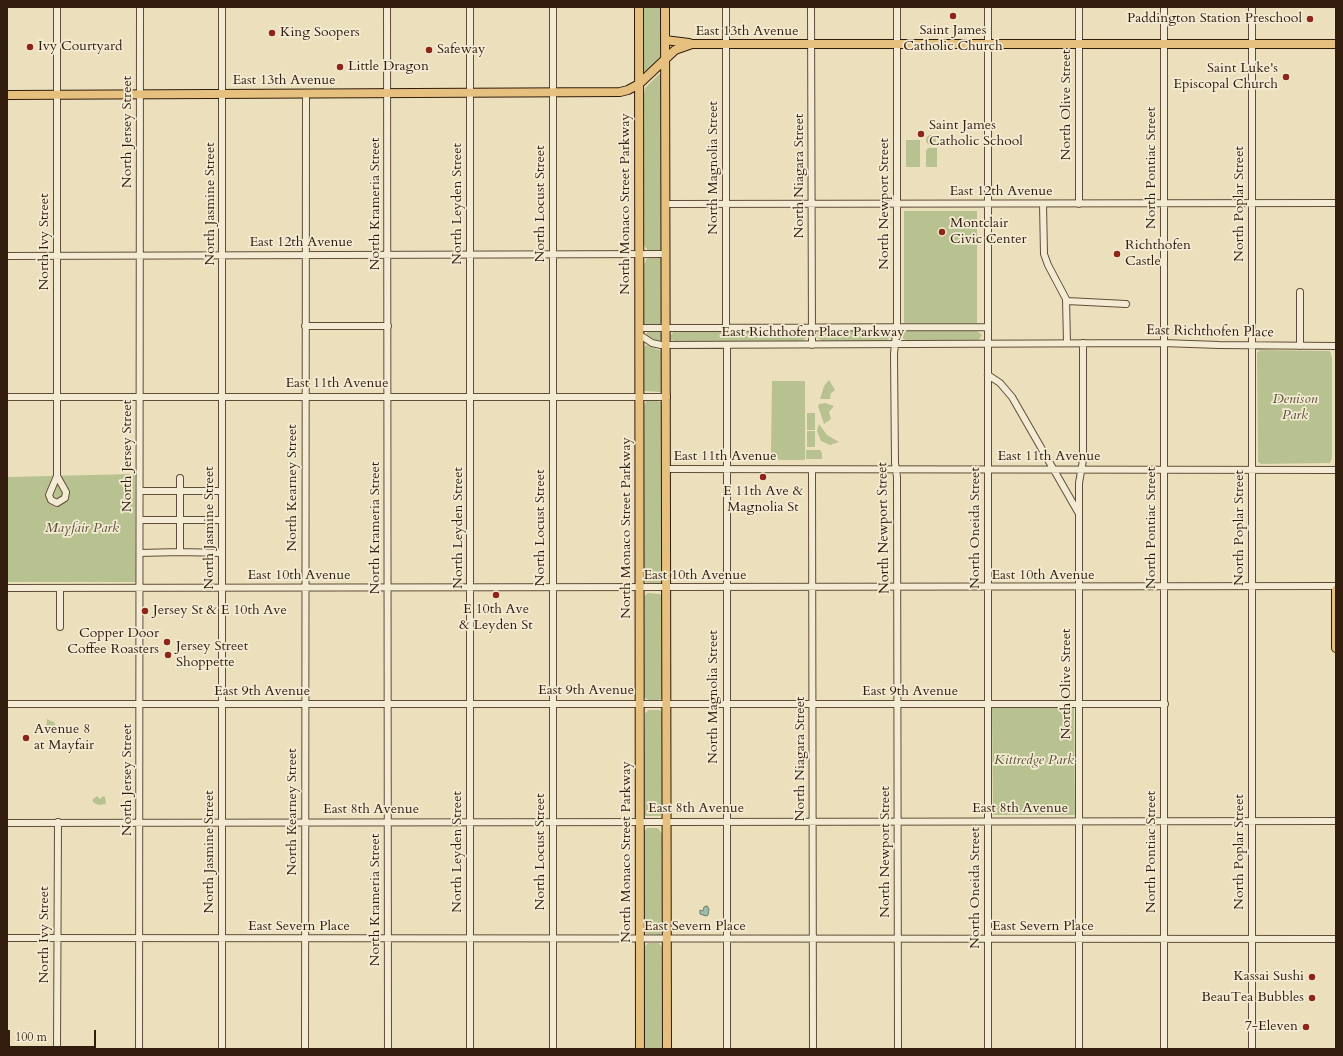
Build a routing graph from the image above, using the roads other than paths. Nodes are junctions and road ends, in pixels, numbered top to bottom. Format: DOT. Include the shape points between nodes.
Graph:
graph roads {
  1 [pos="57,7"];
  2 [pos="140,7"];
  3 [pos="222,7"];
  4 [pos="387,7"];
  5 [pos="470,7"];
  6 [pos="553,7"];
  7 [pos="639,7"];
  8 [pos="665,7"];
  9 [pos="726,7"];
  10 [pos="811,7"];
  11 [pos="897,7"];
  12 [pos="988,7"];
  13 [pos="1079,7"];
  14 [pos="1164,7"];
  15 [pos="1252,7"];
  16 [pos="665,40"];
  17 [pos="702,44"];
  18 [pos="726,44"];
  19 [pos="812,44"];
  20 [pos="897,44"];
  21 [pos="988,44"];
  22 [pos="1079,44"];
  23 [pos="1164,44"];
  24 [pos="1252,44"];
  25 [pos="1336,44"];
  26 [pos="665,58"];
  27 [pos="639,84"];
  28 [pos="387,93"];
  29 [pos="470,93"];
  30 [pos="553,93"];
  31 [pos="7,94"];
  32 [pos="140,94"];
  33 [pos="222,94"];
  34 [pos="306,94"];
  35 [pos="58,95"];
  36 [pos="666,204"];
  37 [pos="726,204"];
  38 [pos="812,204"];
  39 [pos="897,204"];
  40 [pos="988,204"];
  41 [pos="1043,204"];
  42 [pos="1078,204"];
  43 [pos="1164,204"];
  44 [pos="1252,204"];
  45 [pos="1336,204"];
  46 [pos="305,254"];
  47 [pos="388,254"];
  48 [pos="470,254"];
  49 [pos="553,254"];
  50 [pos="640,254"];
  51 [pos="666,254"];
  52 [pos="223,255"];
  53 [pos="7,256"];
  54 [pos="57,256"];
  55 [pos="141,256"];
  56 [pos="1300,292"];
  57 [pos="1067,301"];
  58 [pos="1126,304"];
  59 [pos="305,326"];
  60 [pos="388,326"];
  61 [pos="897,327"];
  62 [pos="988,327"];
  63 [pos="666,329"];
  64 [pos="726,329"];
  65 [pos="812,329"];
  66 [pos="640,332"];
  67 [pos="988,343"];
  68 [pos="1067,343"];
  69 [pos="1083,343"];
  70 [pos="1164,343"];
  71 [pos="666,345"];
  72 [pos="726,345"];
  73 [pos="812,345"];
  74 [pos="894,345"];
  75 [pos="1252,345"];
  76 [pos="1300,346"];
  77 [pos="1336,346"];
  78 [pos="988,375"];
  79 [pos="140,396"];
  80 [pos="222,396"];
  81 [pos="305,396"];
  82 [pos="388,396"];
  83 [pos="471,396"];
  84 [pos="553,396"];
  85 [pos="7,397"];
  86 [pos="57,397"];
  87 [pos="640,397"];
  88 [pos="666,397"];
  89 [pos="666,469"];
  90 [pos="726,469"];
  91 [pos="1081,469"];
  92 [pos="1164,469"];
  93 [pos="1252,469"];
  94 [pos="812,470"];
  95 [pos="896,470"];
  96 [pos="988,470"];
  97 [pos="1054,470"];
  98 [pos="1336,470"];
  99 [pos="57,476"];
  100 [pos="180,478"];
  101 [pos="140,491"];
  102 [pos="180,491"];
  103 [pos="222,491"];
  104 [pos="1079,514"];
  105 [pos="140,520"];
  106 [pos="180,520"];
  107 [pos="222,520"];
  108 [pos="140,552"];
  109 [pos="180,552"];
  110 [pos="222,552"];
  111 [pos="1336,586"];
  112 [pos="1164,587"];
  113 [pos="1252,587"];
  114 [pos="7,588"];
  115 [pos="60,588"];
  116 [pos="140,588"];
  117 [pos="222,588"];
  118 [pos="305,588"];
  119 [pos="388,588"];
  120 [pos="471,588"];
  121 [pos="553,588"];
  122 [pos="640,588"];
  123 [pos="667,588"];
  124 [pos="727,588"];
  125 [pos="813,588"];
  126 [pos="898,588"];
  127 [pos="988,588"];
  128 [pos="1080,588"];
  129 [pos="1336,590"];
  130 [pos="60,628"];
  131 [pos="1336,648"];
  132 [pos="140,703"];
  133 [pos="470,703"];
  134 [pos="553,703"];
  135 [pos="640,703"];
  136 [pos="667,703"];
  137 [pos="726,703"];
  138 [pos="812,703"];
  139 [pos="898,703"];
  140 [pos="7,704"];
  141 [pos="221,704"];
  142 [pos="306,704"];
  143 [pos="388,704"];
  144 [pos="988,704"];
  145 [pos="1079,704"];
  146 [pos="1165,704"];
  147 [pos="640,821"];
  148 [pos="666,821"];
  149 [pos="726,821"];
  150 [pos="898,821"];
  151 [pos="988,821"];
  152 [pos="1080,821"];
  153 [pos="1164,821"];
  154 [pos="1252,821"];
  155 [pos="1336,821"];
  156 [pos="58,822"];
  157 [pos="140,822"];
  158 [pos="223,822"];
  159 [pos="306,822"];
  160 [pos="388,822"];
  161 [pos="471,822"];
  162 [pos="553,822"];
  163 [pos="813,822"];
  164 [pos="7,823"];
  165 [pos="57,937"];
  166 [pos="7,938"];
  167 [pos="304,938"];
  168 [pos="469,938"];
  169 [pos="139,939"];
  170 [pos="221,939"];
  171 [pos="388,939"];
  172 [pos="553,939"];
  173 [pos="640,939"];
  174 [pos="666,939"];
  175 [pos="726,939"];
  176 [pos="813,939"];
  177 [pos="898,939"];
  178 [pos="988,939"];
  179 [pos="1080,939"];
  180 [pos="1164,939"];
  181 [pos="1252,939"];
  182 [pos="1336,939"];
  183 [pos="57,1049"];
  184 [pos="139,1049"];
  185 [pos="222,1049"];
  186 [pos="305,1049"];
  187 [pos="388,1049"];
  188 [pos="470,1049"];
  189 [pos="553,1049"];
  190 [pos="640,1049"];
  191 [pos="667,1049"];
  192 [pos="727,1049"];
  193 [pos="813,1049"];
  194 [pos="898,1049"];
  195 [pos="988,1049"];
  196 [pos="1079,1049"];
  197 [pos="1164,1049"];
  198 [pos="1252,1049"];
  1 -- 35 [label="street, North Ivy Street"];
  2 -- 32 [label="street, North Jersey Street"];
  3 -- 33 [label="street, North Jasmine Street"];
  4 -- 28 [label="street, North Krameria Street"];
  5 -- 29 [label="street, North Leyden Street"];
  6 -- 30 [label="street, North Locust Street"];
  7 -- 27 [label="main road, North Monaco Street Parkway"];
  8 -- 16 [label="main road"];
  9 -- 18 [label="street, North Magnolia Street"];
  10 -- 19 [label="street, North Niagara Street"];
  11 -- 20 [label="street, North Newport Street"];
  12 -- 21 [label="street, North Oneida Street"];
  13 -- 22 [label="street, North Olive Street"];
  14 -- 23 [label="street, North Pontiac Street"];
  15 -- 24 [label="street, North Poplar Street"];
  16 -- 17 [label="main road"];
  16 -- 26 [label="main road"];
  17 -- 18 [label="main road, East 13th Avenue"];
  17 -- 26 [label="main road, East 13th Avenue" via="682,46"];
  18 -- 19 [label="main road, East 13th Avenue"];
  18 -- 37 [label="street, North Magnolia Street"];
  19 -- 20 [label="main road, East 13th Avenue"];
  19 -- 38 [label="street, North Niagara Street"];
  20 -- 21 [label="main road, East 13th Avenue"];
  20 -- 39 [label="street, North Newport Street"];
  21 -- 22 [label="main road, East 13th Avenue"];
  21 -- 40 [label="street, North Oneida Street"];
  22 -- 23 [label="main road, East 13th Avenue"];
  22 -- 42 [label="street, North Olive Street"];
  23 -- 24 [label="main road, East 13th Avenue"];
  23 -- 43 [label="street, North Pontiac Street"];
  24 -- 25 [label="main road, East 13th Avenue"];
  24 -- 44 [label="street, North Poplar Street"];
  26 -- 27 [label="main road, East 13th Avenue"];
  26 -- 36 [label="main road"];
  27 -- 30 [label="main road, East 13th Avenue" via="620,92"];
  27 -- 50 [label="main road, North Monaco Street Parkway"];
  28 -- 29 [label="main road, East 13th Avenue"];
  28 -- 34 [label="main road, East 13th Avenue"];
  28 -- 47 [label="street, North Krameria Street"];
  29 -- 30 [label="main road, East 13th Avenue"];
  29 -- 48 [label="street, North Leyden Street"];
  30 -- 49 [label="street, North Locust Street"];
  31 -- 35 [label="main road, East 13th Avenue"];
  32 -- 33 [label="main road, East 13th Avenue"];
  32 -- 35 [label="main road, East 13th Avenue"];
  32 -- 55 [label="street, North Jersey Street"];
  33 -- 34 [label="main road, East 13th Avenue"];
  33 -- 52 [label="street, North Jasmine Street"];
  34 -- 46 [label="street, North Kearney Street"];
  35 -- 54 [label="street, North Ivy Street"];
  36 -- 37 [label="street, East 12th Avenue"];
  36 -- 51 [label="main road"];
  37 -- 38 [label="street, East 12th Avenue"];
  37 -- 64 [label="street, North Magnolia Street"];
  38 -- 39 [label="street, East 12th Avenue"];
  38 -- 65 [label="street, North Niagara Street"];
  39 -- 40 [label="street, East 12th Avenue"];
  39 -- 61 [label="street, North Newport Street"];
  40 -- 41 [label="street, East 12th Avenue"];
  40 -- 62 [label="street, North Oneida Street"];
  41 -- 42 [label="street, East 12th Avenue"];
  41 -- 57 [label="street" via="1045,258"];
  42 -- 43 [label="street, East 12th Avenue"];
  43 -- 44 [label="street, East 12th Avenue"];
  43 -- 70 [label="street, North Pontiac Street"];
  44 -- 45 [label="street, East 12th Avenue"];
  44 -- 75 [label="street, North Poplar Street"];
  46 -- 47 [label="street, East 12th Avenue"];
  46 -- 52 [label="street, East 12th Avenue"];
  46 -- 59 [label="street, North Kearney Street"];
  47 -- 48 [label="street, East 12th Avenue"];
  47 -- 60 [label="street, North Krameria Street"];
  48 -- 49 [label="street, East 12th Avenue"];
  48 -- 83 [label="street, North Leyden Street"];
  49 -- 50 [label="street, East 12th Avenue"];
  49 -- 84 [label="street, North Locust Street"];
  50 -- 51 [label="street, East 12th Avenue"];
  50 -- 66 [label="main road, North Monaco Street Parkway"];
  51 -- 63 [label="main road"];
  52 -- 55 [label="street, East 12th Avenue"];
  52 -- 80 [label="street, North Jasmine Street"];
  53 -- 54 [label="street, East 12th Avenue"];
  54 -- 55 [label="street, East 12th Avenue"];
  54 -- 86 [label="street, North Ivy Street"];
  55 -- 79 [label="street, North Jersey Street"];
  56 -- 76 [label="street"];
  57 -- 58 [label="street"];
  57 -- 68 [label="street"];
  59 -- 60 [label="street"];
  59 -- 81 [label="street, North Kearney Street"];
  60 -- 82 [label="street, North Krameria Street"];
  61 -- 62 [label="street, East Richthofen Place Parkway"];
  61 -- 65 [label="street, East Richthofen Place Parkway"];
  61 -- 74 [label="street, North Newport Street"];
  62 -- 67 [label="street, North Oneida Street"];
  63 -- 64 [label="street, East Richthofen Place Parkway"];
  63 -- 66 [label="street, East Richthofen Place Parkway"];
  63 -- 71 [label="main road"];
  64 -- 65 [label="street, East Richthofen Place Parkway"];
  65 -- 73 [label="street, North Niagara Street"];
  66 -- 71 [label="street, East Richthofen Place Parkway" via="652,343"];
  66 -- 87 [label="main road, North Monaco Street Parkway"];
  67 -- 68 [label="street"];
  67 -- 74 [label="street, East Richthofen Place Parkway"];
  67 -- 78 [label="street, North Oneida Street"];
  68 -- 69 [label="street, East Richthofen Place"];
  69 -- 70 [label="street, East Richthofen Place"];
  69 -- 91 [label="street, North Olive Street"];
  70 -- 75 [label="street, East Richthofen Place"];
  70 -- 92 [label="street, North Pontiac Street"];
  71 -- 72 [label="street, East Richthofen Place Parkway"];
  71 -- 88 [label="main road"];
  72 -- 73 [label="street, East Richthofen Place Parkway"];
  72 -- 90 [label="street, North Magnolia Street"];
  73 -- 74 [label="street, East Richthofen Place Parkway"];
  74 -- 95 [label="street, North Newport Street"];
  75 -- 76 [label="street, East Richthofen Place"];
  75 -- 93 [label="street, North Poplar Street"];
  76 -- 77 [label="street, East Richthofen Place"];
  78 -- 96 [label="street, North Oneida Street"];
  78 -- 97 [label="street" via="1008,391"];
  79 -- 80 [label="street, East 11th Avenue"];
  79 -- 86 [label="street, East 11th Avenue"];
  79 -- 101 [label="street, North Jersey Street"];
  80 -- 81 [label="street, East 11th Avenue"];
  80 -- 103 [label="street, North Jasmine Street"];
  81 -- 82 [label="street, East 11th Avenue"];
  81 -- 118 [label="street, North Kearney Street"];
  82 -- 83 [label="street, East 11th Avenue"];
  82 -- 119 [label="street, North Krameria Street"];
  83 -- 84 [label="street, East 11th Avenue"];
  83 -- 120 [label="street, North Leyden Street"];
  84 -- 87 [label="street, East 11th Avenue"];
  84 -- 121 [label="street, North Locust Street"];
  85 -- 86 [label="street, East 11th Avenue"];
  86 -- 99 [label="street, North Ivy Street"];
  87 -- 88 [label="street, East 11th Avenue"];
  87 -- 122 [label="main road, North Monaco Street Parkway"];
  88 -- 89 [label="main road"];
  89 -- 90 [label="street, East 11th Avenue"];
  89 -- 123 [label="main road"];
  90 -- 94 [label="street, East 11th Avenue"];
  90 -- 124 [label="street, North Magnolia Street"];
  91 -- 92 [label="street, East 11th Avenue"];
  91 -- 97 [label="street, East 11th Avenue"];
  91 -- 104 [label="street, North Olive Street"];
  92 -- 93 [label="street, East 11th Avenue"];
  92 -- 112 [label="street, North Pontiac Street"];
  93 -- 98 [label="street, East 11th Avenue"];
  93 -- 113 [label="street, North Poplar Street"];
  94 -- 95 [label="street, East 11th Avenue"];
  94 -- 125 [label="street, North Niagara Street"];
  95 -- 96 [label="street, East 11th Avenue"];
  95 -- 126 [label="street, North Newport Street"];
  96 -- 97 [label="street, East 11th Avenue"];
  96 -- 127 [label="street, North Oneida Street"];
  97 -- 104 [label="street"];
  100 -- 102 [label="street"];
  101 -- 102 [label="street"];
  101 -- 105 [label="street, North Jersey Street"];
  102 -- 103 [label="street"];
  102 -- 106 [label="street"];
  103 -- 107 [label="street, North Jasmine Street"];
  104 -- 128 [label="street, North Olive Street"];
  105 -- 106 [label="street"];
  105 -- 108 [label="street, North Jersey Street"];
  106 -- 107 [label="street"];
  106 -- 109 [label="street"];
  107 -- 110 [label="street, North Jasmine Street"];
  108 -- 109 [label="street"];
  108 -- 116 [label="street, North Jersey Street"];
  109 -- 110 [label="street"];
  110 -- 117 [label="street, North Jasmine Street"];
  111 -- 113 [label="street, East 10th Avenue"];
  112 -- 113 [label="street, East 10th Avenue"];
  112 -- 128 [label="street, East 10th Avenue"];
  112 -- 146 [label="street, North Pontiac Street"];
  113 -- 154 [label="street, North Poplar Street"];
  114 -- 115 [label="street, East 10th Avenue"];
  115 -- 116 [label="street, East 10th Avenue"];
  115 -- 130 [label="street"];
  116 -- 117 [label="street, East 10th Avenue"];
  116 -- 132 [label="street, North Jersey Street"];
  117 -- 118 [label="street, East 10th Avenue"];
  117 -- 141 [label="street, North Jasmine Street"];
  118 -- 119 [label="street, East 10th Avenue"];
  118 -- 142 [label="street, North Kearney Street"];
  119 -- 120 [label="street, East 10th Avenue"];
  119 -- 143 [label="street, North Krameria Street"];
  120 -- 121 [label="street, East 10th Avenue"];
  120 -- 133 [label="street, North Leyden Street"];
  121 -- 122 [label="street, East 10th Avenue"];
  121 -- 134 [label="street, North Locust Street"];
  122 -- 123 [label="street, East 10th Avenue"];
  122 -- 135 [label="main road, North Monaco Street Parkway"];
  123 -- 124 [label="street, East 10th Avenue"];
  123 -- 136 [label="main road"];
  124 -- 125 [label="street, East 10th Avenue"];
  124 -- 137 [label="street, North Magnolia Street"];
  125 -- 126 [label="street, East 10th Avenue"];
  125 -- 138 [label="street, North Niagara Street"];
  126 -- 127 [label="street, East 10th Avenue"];
  126 -- 139 [label="street, North Newport Street"];
  127 -- 128 [label="street, East 10th Avenue"];
  127 -- 144 [label="street, North Oneida Street"];
  128 -- 145 [label="street, North Olive Street"];
  129 -- 131 [label="main road"];
  132 -- 140 [label="street, East 9th Avenue"];
  132 -- 141 [label="street, East 9th Avenue"];
  132 -- 157 [label="street, North Jersey Street"];
  133 -- 134 [label="street, East 9th Avenue"];
  133 -- 143 [label="street, East 9th Avenue"];
  133 -- 161 [label="street, North Leyden Street"];
  134 -- 135 [label="street, East 9th Avenue"];
  134 -- 162 [label="street, North Locust Street"];
  135 -- 136 [label="street, East 9th Avenue"];
  135 -- 147 [label="main road, North Monaco Street Parkway"];
  136 -- 137 [label="street, East 9th Avenue"];
  136 -- 148 [label="main road"];
  137 -- 138 [label="street, East 9th Avenue"];
  137 -- 149 [label="street, North Magnolia Street"];
  138 -- 139 [label="street, East 9th Avenue"];
  138 -- 163 [label="street, North Niagara Street"];
  139 -- 144 [label="street, East 9th Avenue"];
  139 -- 150 [label="street, North Newport Street"];
  141 -- 142 [label="street, East 9th Avenue"];
  141 -- 158 [label="street, North Jasmine Street"];
  142 -- 143 [label="street, East 9th Avenue"];
  142 -- 159 [label="street, North Kearney Street"];
  143 -- 160 [label="street, North Krameria Street"];
  144 -- 145 [label="street, East 9th Avenue"];
  144 -- 151 [label="street, North Oneida Street"];
  145 -- 146 [label="street, East 9th Avenue"];
  145 -- 152 [label="street, North Olive Street"];
  146 -- 153 [label="street, North Pontiac Street"];
  147 -- 148 [label="street, East 8th Avenue"];
  147 -- 162 [label="street, East 8th Avenue"];
  147 -- 173 [label="main road, North Monaco Street Parkway"];
  148 -- 149 [label="street, East 8th Avenue"];
  148 -- 174 [label="main road"];
  149 -- 163 [label="street, East 8th Avenue"];
  149 -- 175 [label="street, North Magnolia Street"];
  150 -- 151 [label="street, East 8th Avenue"];
  150 -- 163 [label="street, East 8th Avenue"];
  150 -- 177 [label="street, North Newport Street"];
  151 -- 152 [label="street, East 8th Avenue"];
  151 -- 178 [label="street, North Oneida Street"];
  152 -- 153 [label="street, East 8th Avenue"];
  152 -- 179 [label="street, North Olive Street"];
  153 -- 154 [label="street, East 8th Avenue"];
  153 -- 180 [label="street, North Pontiac Street"];
  154 -- 155 [label="street, East 8th Avenue"];
  154 -- 181 [label="street, North Poplar Street"];
  156 -- 157 [label="street, East 8th Avenue"];
  156 -- 164 [label="street, East 8th Avenue"];
  156 -- 165 [label="street, North Ivy Street"];
  157 -- 158 [label="street, East 8th Avenue"];
  157 -- 169 [label="street, North Jersey Street"];
  158 -- 159 [label="street, East 8th Avenue"];
  158 -- 170 [label="street, North Jasmine Street"];
  159 -- 160 [label="street, East 8th Avenue"];
  159 -- 167 [label="street, North Kearney Street"];
  160 -- 161 [label="street, East 8th Avenue"];
  160 -- 171 [label="street, North Krameria Street"];
  161 -- 162 [label="street, East 8th Avenue"];
  161 -- 168 [label="street, North Leyden Street"];
  162 -- 172 [label="street, North Locust Street"];
  163 -- 176 [label="street, North Niagara Street"];
  165 -- 166 [label="street, East Severn Place"];
  165 -- 169 [label="street, East Severn Place"];
  165 -- 183 [label="street, North Ivy Street"];
  167 -- 170 [label="street, East Severn Place"];
  167 -- 171 [label="street, East Severn Place"];
  167 -- 186 [label="street, North Kearney Street"];
  168 -- 171 [label="street, East Severn Place"];
  168 -- 172 [label="street, East Severn Place"];
  168 -- 188 [label="street, North Leyden Street"];
  169 -- 170 [label="street, East Severn Place"];
  169 -- 184 [label="street, North Jersey Street"];
  170 -- 185 [label="street, North Jasmine Street"];
  171 -- 187 [label="street, North Krameria Street"];
  172 -- 173 [label="street, East Severn Place"];
  172 -- 189 [label="street, North Locust Street"];
  173 -- 174 [label="street, East Severn Place"];
  173 -- 190 [label="main road, North Monaco Street Parkway"];
  174 -- 175 [label="street, East Severn Place"];
  174 -- 191 [label="main road"];
  175 -- 176 [label="street, East Severn Place"];
  175 -- 192 [label="street, North Magnolia Street"];
  176 -- 177 [label="street, East Severn Place"];
  176 -- 193 [label="street, North Niagara Street"];
  177 -- 178 [label="street, East Severn Place"];
  177 -- 194 [label="street, North Newport Street"];
  178 -- 179 [label="street, East Severn Place"];
  178 -- 195 [label="street, North Oneida Street"];
  179 -- 180 [label="street, East Severn Place"];
  179 -- 196 [label="street, North Olive Street"];
  180 -- 181 [label="street, East Severn Place"];
  180 -- 197 [label="street, North Pontiac Street"];
  181 -- 182 [label="street, East Severn Place"];
  181 -- 198 [label="street, North Poplar Street"];
}
